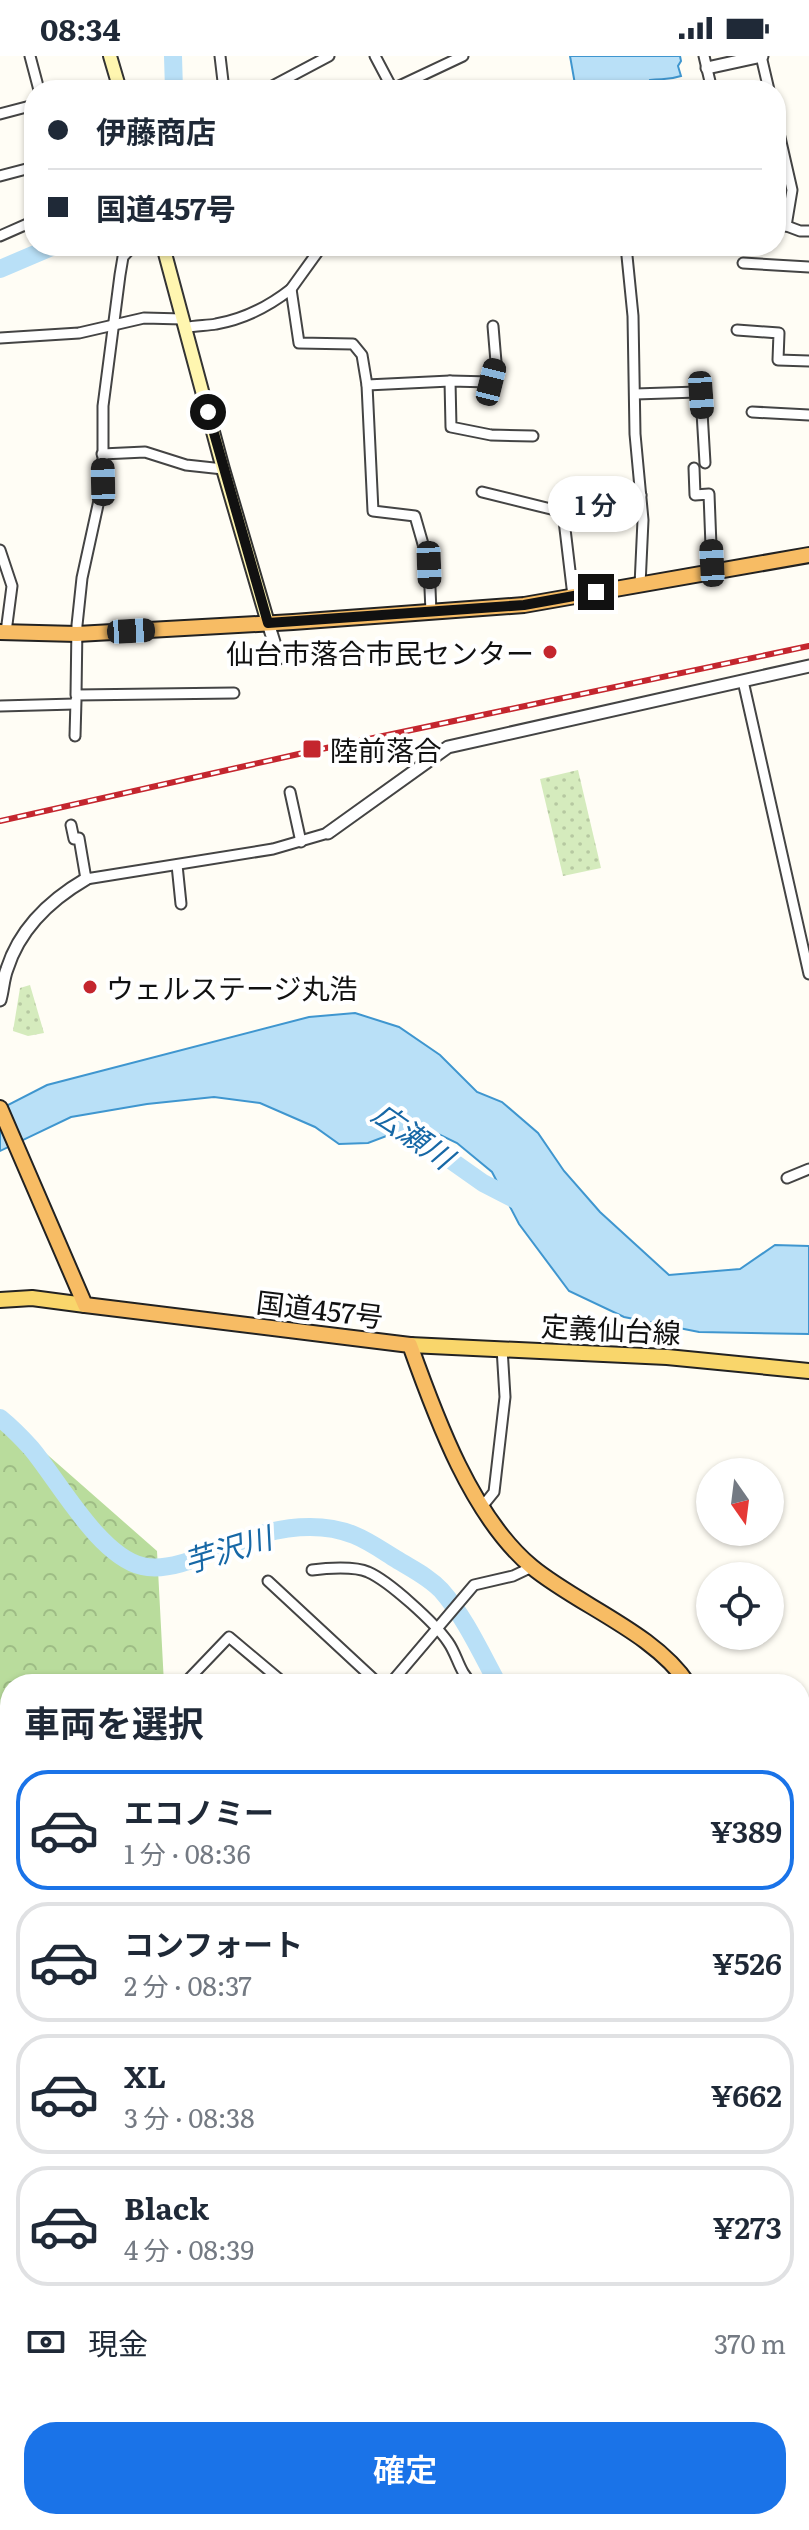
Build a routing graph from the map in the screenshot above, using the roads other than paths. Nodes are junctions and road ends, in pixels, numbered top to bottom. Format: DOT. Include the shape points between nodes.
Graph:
graph roads {
  1 [pos="30,56"];
  2 [pos="110,56"];
  3 [pos="220,56"];
  4 [pos="329,56"];
  5 [pos="375,56"];
  6 [pos="463,56"];
  7 [pos="761,56"];
  8 [pos="706,62"];
  9 [pos="36,80"];
  10 [pos="117,80"];
  11 [pos="223,80"];
  12 [pos="284,80"];
  13 [pos="387,80"];
  14 [pos="413,80"];
  15 [pos="767,80"];
  16 [pos="24,108"];
  17 [pos="0,114"];
  18 [pos="786,164"];
  19 [pos="24,170"];
  20 [pos="0,176"];
  21 [pos="786,209"];
  22 [pos="24,225"];
  23 [pos="786,226"];
  24 [pos="809,231"];
  25 [pos="0,236"];
  26 [pos="124,256"];
  27 [pos="166,256"];
  28 [pos="315,256"];
  29 [pos="627,256"];
  30 [pos="743,263"];
  31 [pos="809,267"];
  32 [pos="291,289"];
  33 [pos="114,324"];
  34 [pos="184,324"];
  35 [pos="493,326"];
  36 [pos="737,330"];
  37 [pos="0,338"];
  38 [pos="809,361"];
  39 [pos="450,381"];
  40 [pos="367,385"];
  41 [pos="635,394"];
  42 [pos="752,412"];
  43 [pos="809,415"];
  44 [pos="533,436"];
  45 [pos="102,454"];
  46 [pos="705,463"];
  47 [pos="694,468"];
  48 [pos="223,469"];
  49 [pos="482,492"];
  50 [pos="641,495"];
  51 [pos="563,512"];
  52 [pos="0,550"];
  53 [pos="809,555"];
  54 [pos="712,572"];
  55 [pos="640,585"];
  56 [pos="573,596"];
  57 [pos="431,612"];
  58 [pos="268,623"];
  59 [pos="3,632"];
  60 [pos="77,634"];
  61 [pos="279,658"];
  62 [pos="809,666"];
  63 [pos="743,681"];
  64 [pos="234,693"];
  65 [pos="76,700"];
  66 [pos="0,706"];
  67 [pos="75,736"];
  68 [pos="290,792"];
  69 [pos="71,825"];
  70 [pos="328,833"];
  71 [pos="301,842"];
  72 [pos="177,865"];
  73 [pos="86,879"];
  74 [pos="181,904"];
  75 [pos="809,974"];
  76 [pos="0,1000"];
  77 [pos="0,1108"];
  78 [pos="809,1169"];
  79 [pos="787,1178"];
  80 [pos="0,1300"];
  81 [pos="85,1305"];
  82 [pos="410,1345"];
  83 [pos="502,1348"];
  84 [pos="809,1371"];
  85 [pos="481,1508"];
  86 [pos="532,1567"];
  87 [pos="312,1570"];
  88 [pos="268,1581"];
  89 [pos="439,1626"];
  90 [pos="194,1674"];
  91 [pos="273,1674"];
  92 [pos="368,1674"];
  93 [pos="398,1674"];
  94 [pos="463,1674"];
  95 [pos="678,1674"];
  1 -- 9 [label="street"];
  2 -- 10 [label="main road"];
  3 -- 11 [label="street"];
  4 -- 12 [label="street"];
  5 -- 13 [label="street"];
  6 -- 14 [label="street"];
  7 -- 8 [label="street"];
  7 -- 15 [label="street"];
  16 -- 17 [label="street"];
  18 -- 21 [label="street" via="792,190"];
  19 -- 20 [label="street"];
  22 -- 25 [label="street"];
  23 -- 24 [label="street"];
  26 -- 33 [label="street"];
  27 -- 34 [label="main road"];
  28 -- 32 [label="street"];
  29 -- 41 [label="street"];
  30 -- 31 [label="street"];
  32 -- 34 [label="street" via="251,314 214,324"];
  32 -- 40 [label="street" via="299,343 353,344 362,355"];
  33 -- 34 [label="street" via="144,318"];
  33 -- 37 [label="street" via="79,333"];
  33 -- 45 [label="street"];
  34 -- 48 [label="main road"];
  35 -- 39 [label="street" via="496,362 491,382"];
  36 -- 38 [label="street" via="779,333 778,360"];
  39 -- 40 [label="street"];
  39 -- 44 [label="street" via="451,427"];
  40 -- 57 [label="street" via="373,511 415,516 429,565"];
  41 -- 46 [label="street" via="698,392"];
  41 -- 50 [label="street"];
  42 -- 43 [label="street"];
  45 -- 48 [label="street" via="145,452"];
  45 -- 60 [label="street" via="103,482 82,578"];
  47 -- 54 [label="street" via="695,495 709,494"];
  48 -- 58 [label="main road"];
  49 -- 51 [label="street"];
  50 -- 51 [label="street"];
  50 -- 55 [label="street"];
  51 -- 56 [label="street"];
  52 -- 59 [label="street" via="12,586"];
  53 -- 54 [label="highway"];
  54 -- 55 [label="highway"];
  55 -- 56 [label="highway"];
  56 -- 57 [label="highway"];
  57 -- 58 [label="highway"];
  58 -- 60 [label="highway"];
  58 -- 61 [label="street"];
  59 -- 60 [label="highway"];
  60 -- 65 [label="street"];
  62 -- 63 [label="street"];
  63 -- 70 [label="street" via="448,747"];
  63 -- 75 [label="street"];
  64 -- 65 [label="street"];
  65 -- 66 [label="street"];
  65 -- 67 [label="street"];
  68 -- 71 [label="street"];
  69 -- 73 [label="street" via="74,839 79,838"];
  70 -- 71 [label="street"];
  71 -- 72 [label="street"];
  72 -- 73 [label="street"];
  72 -- 74 [label="street"];
  73 -- 76 [label="street" via="36,914 6,970"];
  77 -- 81 [label="highway"];
  78 -- 79 [label="street"];
  80 -- 81 [label="main road"];
  81 -- 82 [label="highway, 国道457号"];
  82 -- 83 [label="main road, 定義仙台線"];
  82 -- 85 [label="highway, 国道457号"];
  83 -- 84 [label="main road, 定義仙台線"];
  83 -- 85 [label="street" via="505,1397 494,1492"];
  85 -- 86 [label="highway, 国道457号"];
  86 -- 89 [label="street" via="474,1585"];
  86 -- 95 [label="highway, 国道457号" via="653,1648"];
  87 -- 89 [label="street" via="367,1571"];
  88 -- 92 [label="street"];
  89 -- 93 [label="street"];
  89 -- 94 [label="street"];
  90 -- 91 [label="street" via="229,1637"];
}
